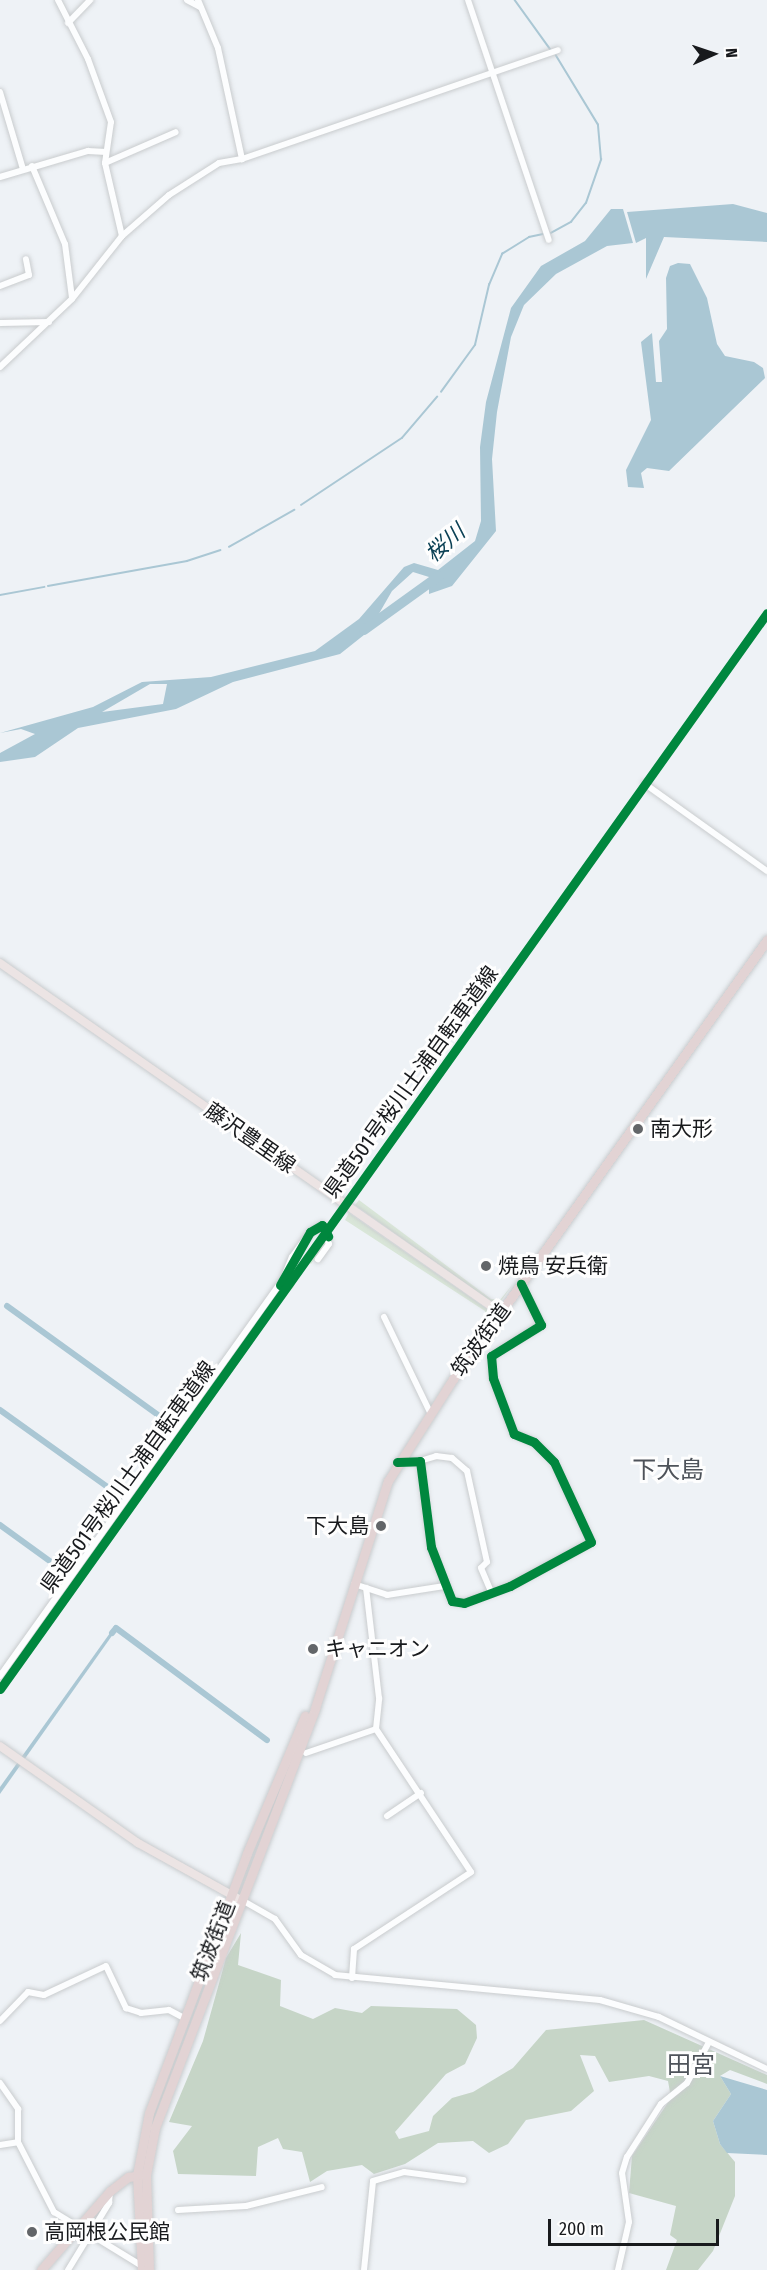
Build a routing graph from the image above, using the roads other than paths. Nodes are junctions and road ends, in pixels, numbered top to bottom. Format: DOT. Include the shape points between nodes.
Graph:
graph roads {
  1 [pos="58,0"];
  2 [pos="90,0"];
  3 [pos="187,0"];
  4 [pos="468,0"];
  5 [pos="199,4"];
  6 [pos="68,23"];
  7 [pos="558,50"];
  8 [pos="494,74"];
  9 [pos="0,92"];
  10 [pos="176,132"];
  11 [pos="106,152"];
  12 [pos="242,159"];
  13 [pos="105,163"];
  14 [pos="32,166"];
  15 [pos="23,169"];
  16 [pos="0,177"];
  17 [pos="122,236"];
  18 [pos="549,240"];
  19 [pos="26,259"];
  20 [pos="0,286"];
  21 [pos="72,299"];
  22 [pos="49,322"];
  23 [pos="0,323"];
  24 [pos="0,367"];
  25 [pos="645,784"];
  26 [pos="767,871"];
  27 [pos="767,940"];
  28 [pos="0,963"];
  29 [pos="318,1259"];
  30 [pos="521,1284"];
  31 [pos="501,1313"];
  32 [pos="384,1317"];
  33 [pos="430,1412"];
  34 [pos="420,1461"];
  35 [pos="397,1462"];
  36 [pos="354,1584"];
  37 [pos="444,1586"];
  38 [pos="366,1588"];
  39 [pos="491,1592"];
  40 [pos="0,1676"];
  41 [pos="376,1729"];
  42 [pos="0,1746"];
  43 [pos="306,1753"];
  44 [pos="420,1793"];
  45 [pos="387,1816"];
  46 [pos="235,1896"];
  47 [pos="352,1978"];
  48 [pos="184,2018"];
  49 [pos="0,2021"];
  50 [pos="709,2042"];
  51 [pos="767,2070"];
  52 [pos="0,2083"];
  53 [pos="18,2142"];
  54 [pos="0,2145"];
  55 [pos="142,2175"];
  56 [pos="463,2180"];
  57 [pos="322,2187"];
  58 [pos="110,2191"];
  59 [pos="178,2210"];
  60 [pos="78,2227"];
  61 [pos="90,2235"];
  62 [pos="145,2269"];
  63 [pos="41,2270"];
  64 [pos="68,2270"];
  65 [pos="364,2270"];
  66 [pos="618,2270"];
  1 -- 6 [label="street"];
  2 -- 6 [label="street"];
  3 -- 5 [label="street"];
  4 -- 8 [label="street"];
  5 -- 12 [label="street" via="218,48"];
  6 -- 11 [label="street" via="111,122"];
  7 -- 8 [label="street"];
  8 -- 12 [label="street"];
  8 -- 18 [label="street"];
  9 -- 15 [label="street"];
  10 -- 13 [label="street"];
  11 -- 13 [label="street"];
  11 -- 14 [label="street" via="88,151"];
  12 -- 17 [label="street" via="227,159 190,179"];
  13 -- 17 [label="street"];
  14 -- 15 [label="street"];
  14 -- 21 [label="street" via="65,244"];
  15 -- 16 [label="street"];
  17 -- 21 [label="street"];
  19 -- 20 [label="street" via="30,274"];
  21 -- 22 [label="street"];
  22 -- 23 [label="street"];
  22 -- 24 [label="street"];
  25 -- 26 [label="street"];
  27 -- 30 [label="highway, 筑波街道"];
  28 -- 31 [label="main road, 藤沢豊里線"];
  29 -- 40 [label="street" via="329,1244 322,1226 310,1232 292,1257 283,1279"];
  30 -- 31 [label="highway, 筑波街道"];
  30 -- 39 [label="street" via="541,1325 491,1356 493,1378 514,1434 534,1442 554,1462 591,1542"];
  31 -- 33 [label="highway, 筑波街道"];
  32 -- 33 [label="street"];
  33 -- 35 [label="highway, 筑波街道"];
  34 -- 35 [label="street"];
  34 -- 37 [label="street" via="432,1547"];
  34 -- 39 [label="street" via="436,1456 452,1458 467,1471 487,1562 481,1568"];
  35 -- 36 [label="highway, 筑波街道"];
  36 -- 38 [label="street"];
  36 -- 46 [label="highway, 筑波街道" via="322,1684"];
  37 -- 38 [label="street" via="387,1595"];
  37 -- 39 [label="street" via="457,1603"];
  38 -- 41 [label="street" via="379,1698"];
  41 -- 43 [label="street"];
  41 -- 44 [label="street"];
  42 -- 46 [label="main road" via="138,1843"];
  44 -- 45 [label="street"];
  44 -- 47 [label="street" via="471,1872 354,1949"];
  46 -- 47 [label="street" via="275,1919 301,1955 316,1966"];
  46 -- 48 [label="highway, 筑波街道"];
  46 -- 55 [label="highway, 筑波街道"];
  47 -- 50 [label="street" via="586,1997 659,2017"];
  48 -- 49 [label="street" via="168,2010 141,2013 126,2008 106,1966 44,1995 27,1992"];
  48 -- 55 [label="highway, 筑波街道" via="149,2113"];
  50 -- 51 [label="street"];
  50 -- 66 [label="street" via="687,2083 661,2104 627,2157 622,2172 629,2222"];
  52 -- 53 [label="street" via="18,2109"];
  53 -- 54 [label="street"];
  53 -- 60 [label="street" via="54,2212"];
  55 -- 58 [label="highway" via="124,2179"];
  55 -- 62 [label="highway"];
  56 -- 65 [label="street" via="404,2172 373,2181"];
  57 -- 59 [label="street" via="246,2206"];
  58 -- 60 [label="highway"];
  58 -- 61 [label="street" via="111,2198"];
  60 -- 61 [label="street"];
  60 -- 63 [label="highway"];
  61 -- 62 [label="street"];
  61 -- 64 [label="street"];
}
